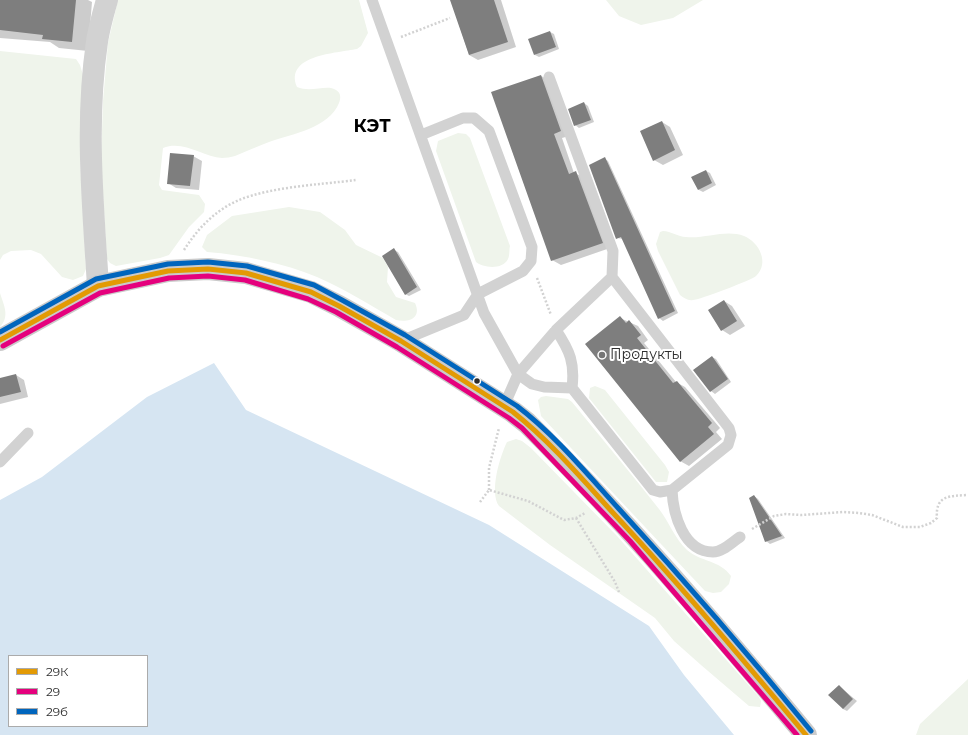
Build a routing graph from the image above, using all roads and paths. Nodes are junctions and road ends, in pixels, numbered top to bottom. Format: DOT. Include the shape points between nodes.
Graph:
graph roads {
  1 [pos="107,0"];
  2 [pos="372,0"];
  3 [pos="450,18"];
  4 [pos="387,43"];
  5 [pos="549,77"];
  6 [pos="421,135"];
  7 [pos="356,180"];
  8 [pos="531,261"];
  9 [pos="168,271"];
  10 [pos="612,277"];
  11 [pos="98,286"];
  12 [pos="478,294"];
  13 [pos="556,330"];
  14 [pos="0,340"];
  15 [pos="402,342"];
  16 [pos="518,374"];
  17 [pos="572,388"];
  18 [pos="504,406"];
  19 [pos="28,433"];
  20 [pos="0,462"];
  21 [pos="489,490"];
  22 [pos="672,490"];
  23 [pos="968,496"];
  24 [pos="600,498"];
  25 [pos="480,502"];
  26 [pos="576,518"];
  27 [pos="740,537"];
  28 [pos="619,592"];
  29 [pos="806,735"];
  1 -- 11 [label="street" via="97,41 90,160"];
  2 -- 4 [label="lane"];
  3 -- 4 [label="path"];
  4 -- 6 [label="lane"];
  5 -- 10 [label="lane" via="613,251"];
  6 -- 8 [label="lane" via="462,118 474,118 489,131 532,247"];
  6 -- 12 [label="lane"];
  7 -- 9 [label="path" via="251,196 225,207 197,230"];
  8 -- 12 [label="lane" via="523,271"];
  8 -- 13 [label="path"];
  9 -- 11 [label="main road"];
  9 -- 15 [label="main road" via="208,269 266,277 311,292"];
  10 -- 13 [label="lane"];
  10 -- 22 [label="lane" via="729,428 731,435 728,445"];
  11 -- 14 [label="main road"];
  12 -- 15 [label="lane" via="464,315"];
  12 -- 16 [label="lane" via="484,313"];
  13 -- 16 [label="lane"];
  13 -- 17 [label="lane" via="572,359"];
  15 -- 18 [label="main road"];
  16 -- 17 [label="lane" via="532,384"];
  16 -- 18 [label="lane"];
  17 -- 22 [label="lane" via="653,490"];
  18 -- 21 [label="path" via="489,468"];
  18 -- 24 [label="main road" via="527,423"];
  19 -- 20 [label="lane"];
  21 -- 25 [label="path"];
  21 -- 26 [label="path" via="528,501 564,520"];
  22 -- 27 [label="lane" via="676,518 690,542 706,551 714,552"];
  23 -- 27 [label="path" via="945,498 938,502 936,518 920,527 903,527 872,515 859,513 802,516 786,514 774,516"];
  24 -- 26 [label="path"];
  24 -- 29 [label="main road" via="737,652"];
  26 -- 28 [label="path"];
}
